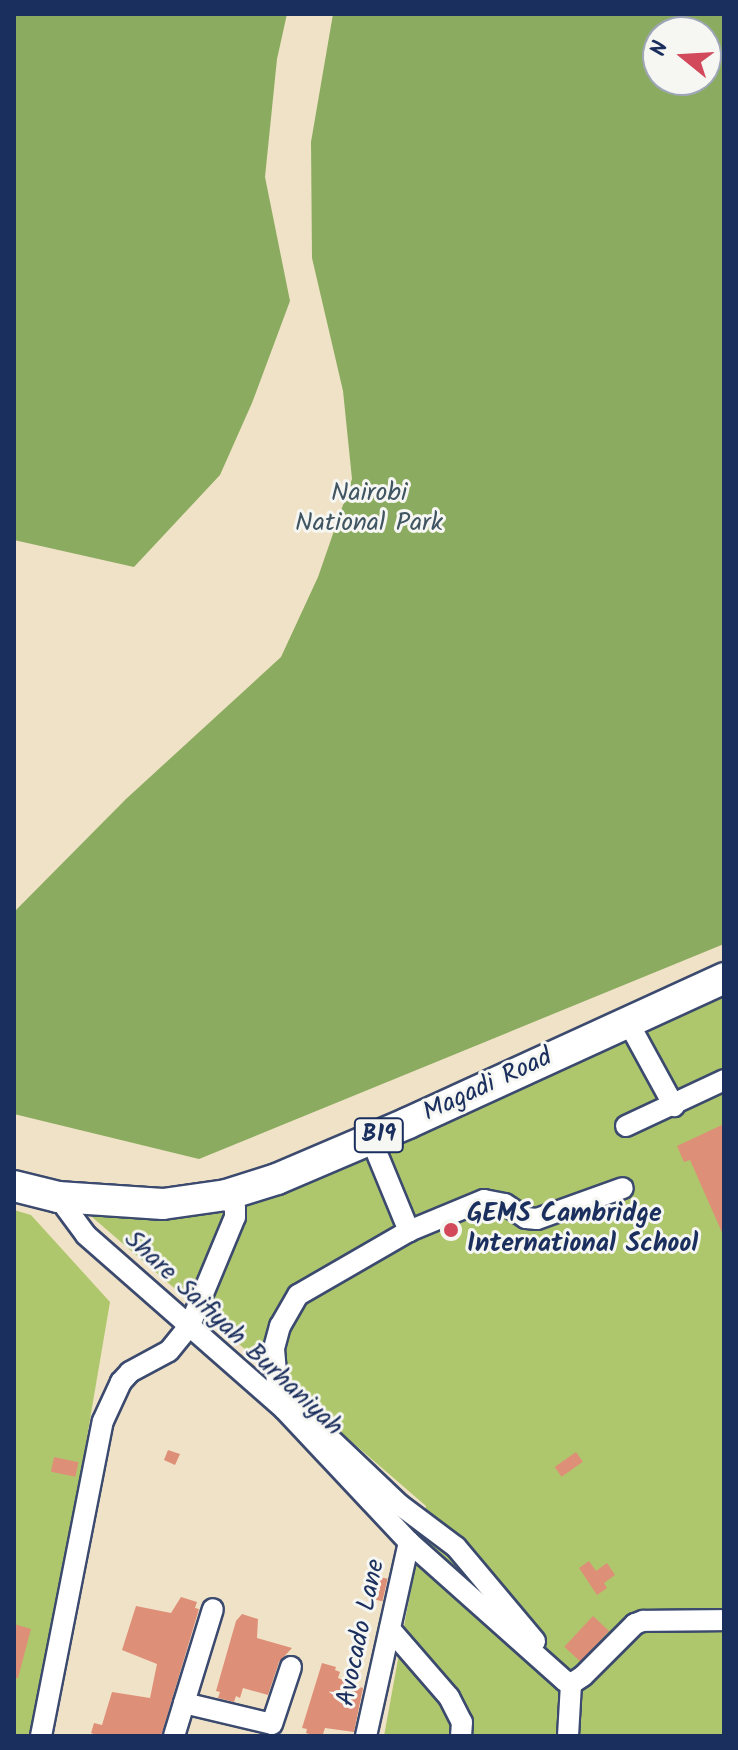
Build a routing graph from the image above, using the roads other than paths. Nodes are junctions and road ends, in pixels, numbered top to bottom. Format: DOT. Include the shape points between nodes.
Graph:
graph roads {
  1 [pos="724,978"];
  2 [pos="628,1022"];
  3 [pos="724,1080"];
  4 [pos="674,1106"];
  5 [pos="626,1126"];
  6 [pos="371,1139"];
  7 [pos="14,1186"];
  8 [pos="623,1188"];
  9 [pos="226,1195"];
  10 [pos="58,1197"];
  11 [pos="409,1231"];
  12 [pos="190,1325"];
  13 [pos="409,1542"];
  14 [pos="213,1609"];
  15 [pos="724,1620"];
  16 [pos="390,1629"];
  17 [pos="535,1641"];
  18 [pos="291,1667"];
  19 [pos="571,1684"];
  20 [pos="184,1703"];
  21 [pos="465,1733"];
  22 [pos="41,1736"];
  23 [pos="174,1736"];
  24 [pos="366,1736"];
  25 [pos="568,1736"];
  1 -- 2 [label="highway, Magadi Road / B19"];
  2 -- 4 [label="street"];
  2 -- 6 [label="highway, Magadi Road / B19"];
  3 -- 4 [label="street"];
  4 -- 5 [label="street"];
  6 -- 9 [label="highway, Magadi Road / B19"];
  6 -- 11 [label="street"];
  7 -- 10 [label="highway, Magadi Road / B19"];
  8 -- 11 [label="street" via="537,1219 484,1200"];
  9 -- 10 [label="highway, Magadi Road / B19" via="163,1204"];
  9 -- 12 [label="street" via="235,1217"];
  10 -- 12 [label="street, Share Saifiyah Burhaniyah" via="86,1235"];
  11 -- 17 [label="street" via="298,1295 274,1349 277,1381 285,1396 400,1505 456,1547"];
  12 -- 13 [label="street, Share Saifiyah Burhaniyah" via="284,1409"];
  12 -- 22 [label="street" via="169,1351 130,1372 103,1421"];
  13 -- 16 [label="street, Avocado Lane"];
  13 -- 19 [label="street, Share Saifiyah Burhaniyah" via="549,1671"];
  14 -- 20 [label="street"];
  15 -- 19 [label="street" via="635,1624"];
  16 -- 21 [label="street" via="449,1697"];
  16 -- 24 [label="street, Avocado Lane"];
  18 -- 20 [label="street" via="272,1724"];
  19 -- 25 [label="street"];
  20 -- 23 [label="street"];
}
